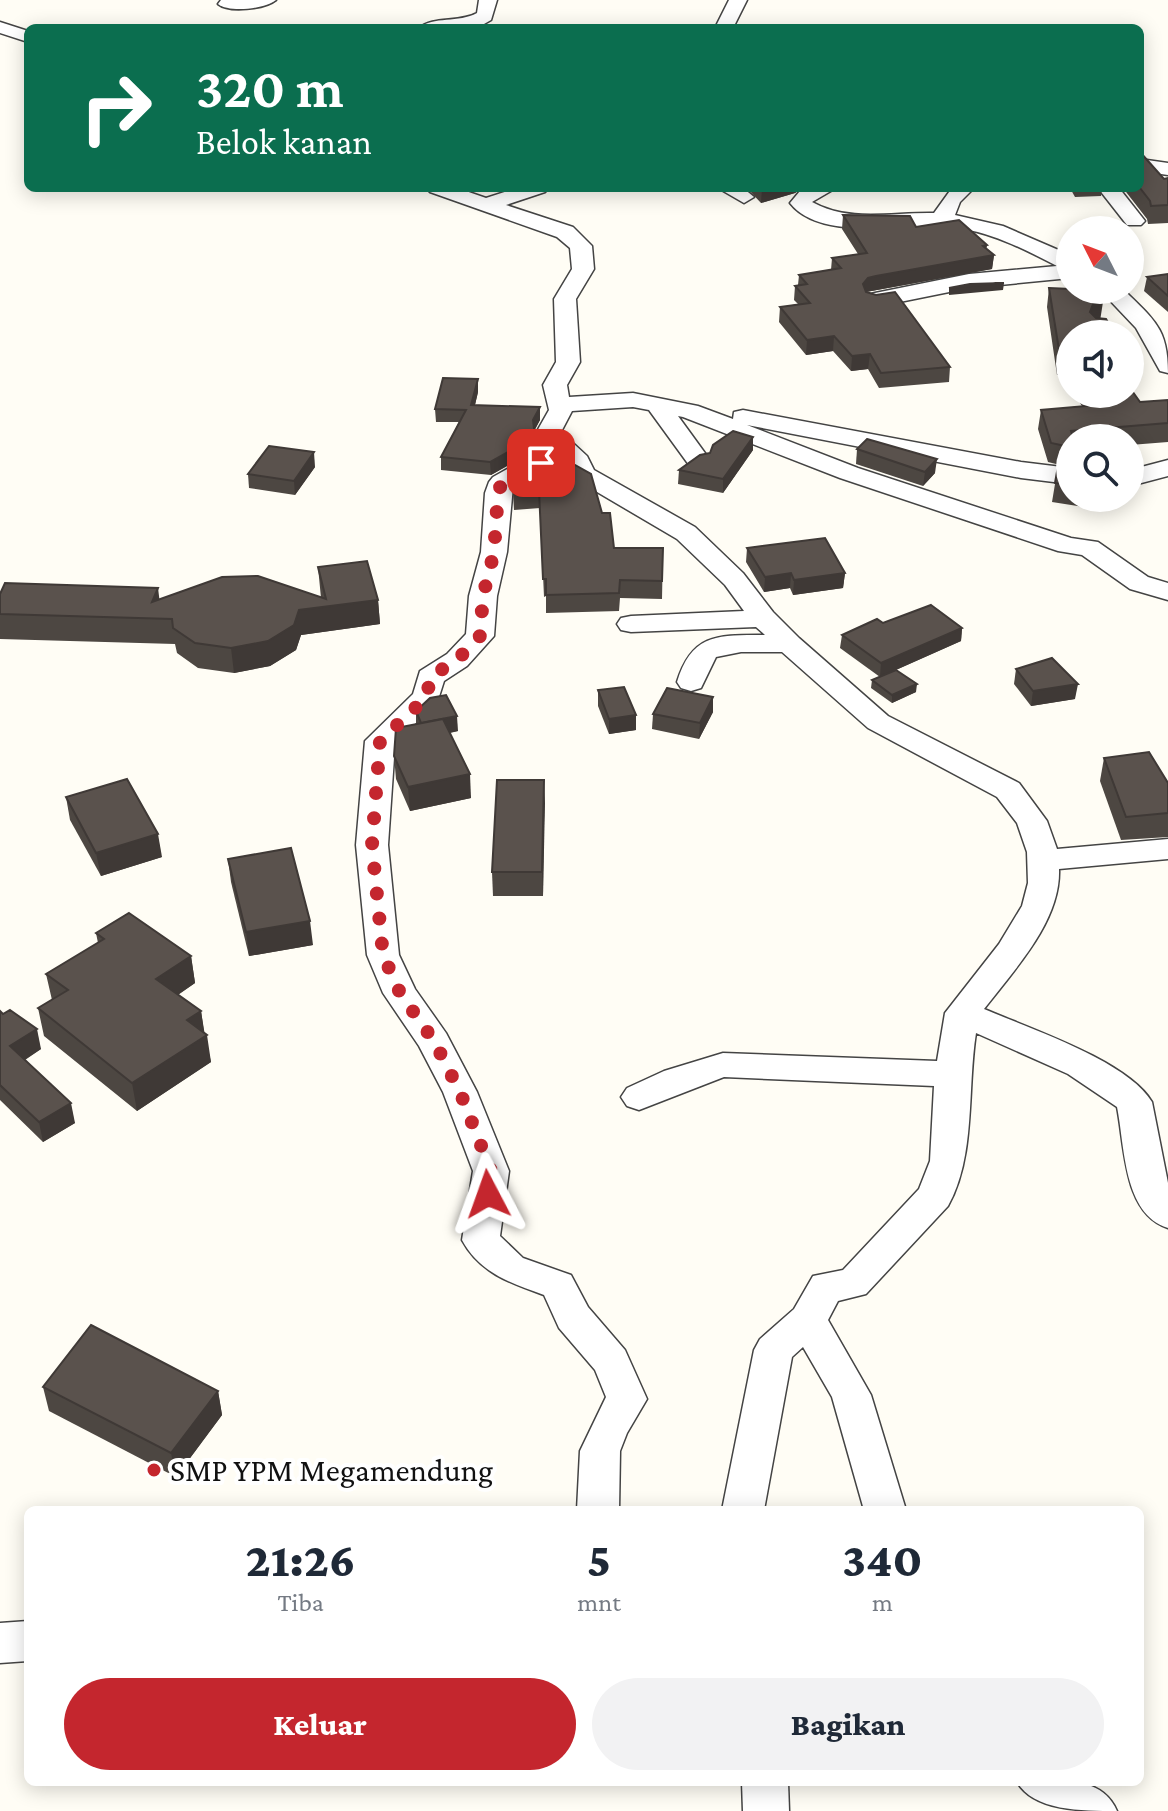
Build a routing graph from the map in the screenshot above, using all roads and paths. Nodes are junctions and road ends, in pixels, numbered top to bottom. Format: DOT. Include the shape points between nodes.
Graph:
graph roads {
  1 [pos="267,0"];
  2 [pos="488,0"];
  3 [pos="738,0"];
  4 [pos="224,2"];
  5 [pos="225,24"];
  6 [pos="466,24"];
  7 [pos="726,24"];
  8 [pos="0,27"];
  9 [pos="24,36"];
  10 [pos="1144,166"];
  11 [pos="1168,169"];
  12 [pos="450,192"];
  13 [pos="525,192"];
  14 [pos="815,192"];
  15 [pos="960,192"];
  16 [pos="1111,192"];
  17 [pos="487,204"];
  18 [pos="1130,216"];
  19 [pos="947,219"];
  20 [pos="1056,258"];
  21 [pos="1056,272"];
  22 [pos="875,300"];
  23 [pos="1127,304"];
  24 [pos="1144,330"];
  25 [pos="1148,330"];
  26 [pos="1168,366"];
  27 [pos="559,405"];
  28 [pos="657,405"];
  29 [pos="689,411"];
  30 [pos="548,433"];
  31 [pos="698,460"];
  32 [pos="1168,468"];
  33 [pos="1056,475"];
  34 [pos="1144,475"];
  35 [pos="1144,482"];
  36 [pos="1168,492"];
  37 [pos="1168,592"];
  38 [pos="763,618"];
  39 [pos="631,624"];
  40 [pos="789,644"];
  41 [pos="691,682"];
  42 [pos="1168,849"];
  43 [pos="1045,860"];
  44 [pos="962,1013"];
  45 [pos="952,1074"];
  46 [pos="639,1097"];
  47 [pos="1168,1214"];
  48 [pos="808,1320"];
  49 [pos="598,1506"];
  50 [pos="744,1506"];
  51 [pos="884,1506"];
  52 [pos="24,1641"];
  53 [pos="0,1643"];
  54 [pos="765,1786"];
  55 [pos="1047,1786"];
  56 [pos="766,1811"];
  57 [pos="1094,1811"];
  1 -- 4 [label="street"];
  2 -- 6 [label="street" via="485,16"];
  3 -- 7 [label="street"];
  4 -- 5 [label="street"];
  8 -- 9 [label="street"];
  10 -- 11 [label="street"];
  12 -- 17 [label="street"];
  13 -- 17 [label="street"];
  14 -- 19 [label="street" via="800,203 838,221"];
  15 -- 19 [label="street" via="944,213"];
  16 -- 18 [label="street"];
  17 -- 27 [label="street" via="565,232 581,246 583,269 565,299 568,362 555,385"];
  19 -- 20 [label="street" via="995,231"];
  21 -- 22 [label="street" via="969,281"];
  23 -- 25 [label="street"];
  24 -- 25 [label="street"];
  25 -- 26 [label="street"];
  27 -- 28 [label="street" via="633,400"];
  27 -- 30 [label="street"];
  28 -- 29 [label="street"];
  28 -- 31 [label="street"];
  29 -- 33 [label="street" via="803,426"];
  29 -- 37 [label="street" via="849,473 1089,548 1139,583"];
  30 -- 38 [label="street" via="578,461 584,474 686,533 734,579"];
  30 -- 49 [label="street" via="551,454 502,482 498,493 480,636 430,677 427,697 380,741 372,845 383,955 400,993 441,1054 491,1171 481,1240 510,1268 558,1285 573,1317 611,1361 627,1399 605,1429 596,1469"];
  32 -- 34 [label="street"];
  35 -- 36 [label="street"];
  38 -- 39 [label="street"];
  38 -- 40 [label="street"];
  40 -- 41 [label="street" via="706,650"];
  40 -- 43 [label="street" via="878,722 1008,790 1032,821"];
  42 -- 43 [label="street"];
  43 -- 44 [label="street" via="1038,906 1011,951"];
  44 -- 45 [label="street"];
  44 -- 47 [label="street" via="1127,1093 1134,1102 1152,1194"];
  45 -- 46 [label="street" via="723,1065"];
  45 -- 48 [label="street" via="948,1161 935,1196 853,1284 826,1287"];
  48 -- 50 [label="street" via="774,1350"];
  48 -- 51 [label="street" via="851,1395"];
  52 -- 53 [label="street"];
  54 -- 56 [label="street"];
  55 -- 57 [label="street"];
}
